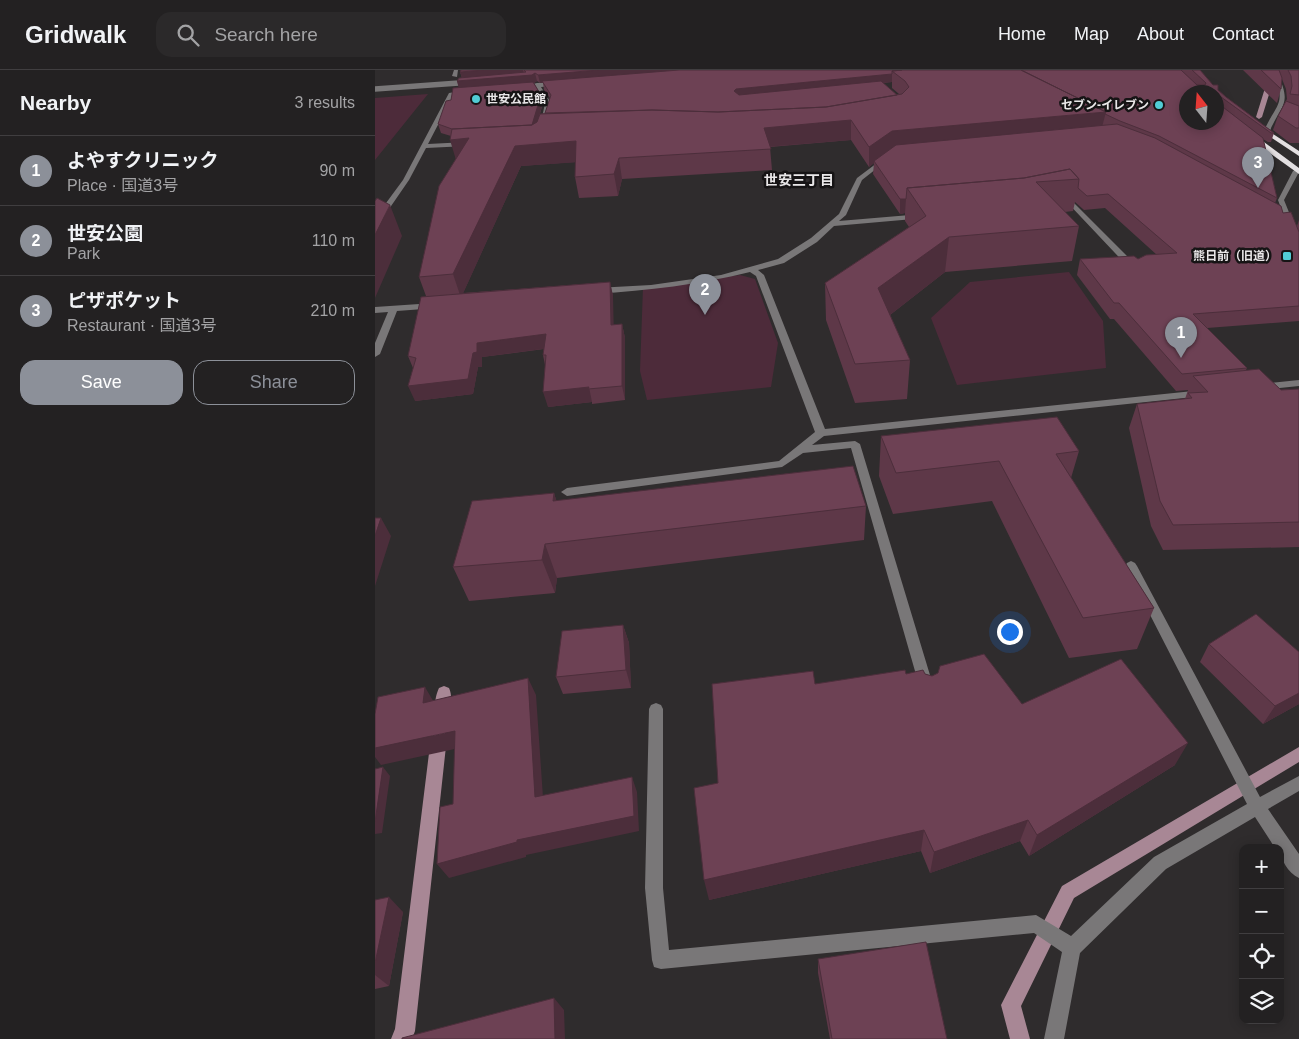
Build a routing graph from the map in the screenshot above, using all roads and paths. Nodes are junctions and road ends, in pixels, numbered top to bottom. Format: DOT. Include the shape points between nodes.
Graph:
graph roads {
  1 [pos="1274,70"];
  2 [pos="469,82"];
  3 [pos="566,84"];
  4 [pos="537,85"];
  5 [pos="513,88"];
  6 [pos="375,89"];
  7 [pos="479,91"];
  8 [pos="1224,114"];
  9 [pos="1249,121"];
  10 [pos="540,130"];
  11 [pos="1266,133"];
  12 [pos="471,144"];
  13 [pos="425,146"];
  14 [pos="893,154"];
  15 [pos="1299,154"];
  16 [pos="1298,171"];
  17 [pos="1057,199"];
  18 [pos="930,215"];
  19 [pos="1280,218"];
  20 [pos="1288,222"];
  21 [pos="375,223"];
  22 [pos="832,224"];
  23 [pos="1299,246"];
  24 [pos="751,269"];
  25 [pos="1136,270"];
  26 [pos="589,292"];
  27 [pos="442,305"];
  28 [pos="394,309"];
  29 [pos="375,310"];
  30 [pos="375,354"];
  31 [pos="1299,383"];
  32 [pos="1250,388"];
  33 [pos="1211,392"];
  34 [pos="821,433"];
  35 [pos="799,450"];
  36 [pos="567,492"];
  37 [pos="1131,566"];
  38 [pos="928,691"];
  39 [pos="656,709"];
  40 [pos="1299,784"];
  41 [pos="1257,807"];
  42 [pos="1299,868"];
  43 [pos="1072,948"];
  44 [pos="1054,1039"];
  1 -- 11 [label="street" via="1284,94 1282,112 1269,123"];
  2 -- 6 [label="street, bridge"];
  3 -- 4 [label="street"];
  4 -- 5 [label="street"];
  4 -- 10 [label="street" via="548,103"];
  7 -- 13 [label="street" via="453,93"];
  8 -- 16 [label="highway"];
  9 -- 11 [label="highway"];
  11 -- 15 [label="highway"];
  12 -- 13 [label="street"];
  13 -- 21 [label="street" via="406,180"];
  14 -- 22 [label="street" via="859,179 842,215"];
  16 -- 20 [label="street" via="1281,200"];
  17 -- 25 [label="street" via="1066,197"];
  18 -- 22 [label="street"];
  19 -- 20 [label="street"];
  20 -- 23 [label="street"];
  22 -- 24 [label="street" via="781,261"];
  24 -- 26 [label="street" via="721,277 651,287"];
  24 -- 34 [label="street" via="760,275"];
  27 -- 28 [label="street"];
  28 -- 29 [label="street"];
  28 -- 30 [label="street"];
  31 -- 32 [label="street"];
  33 -- 34 [label="street"];
  34 -- 35 [label="street"];
  35 -- 36 [label="street" via="782,464"];
  35 -- 38 [label="street" via="855,444"];
  37 -- 41 [label="street"];
  39 -- 43 [label="street" via="654,888 661,960 1036,924"];
  40 -- 41 [label="street"];
  41 -- 42 [label="street"];
  41 -- 43 [label="street" via="1160,863"];
  43 -- 44 [label="street"];
}
